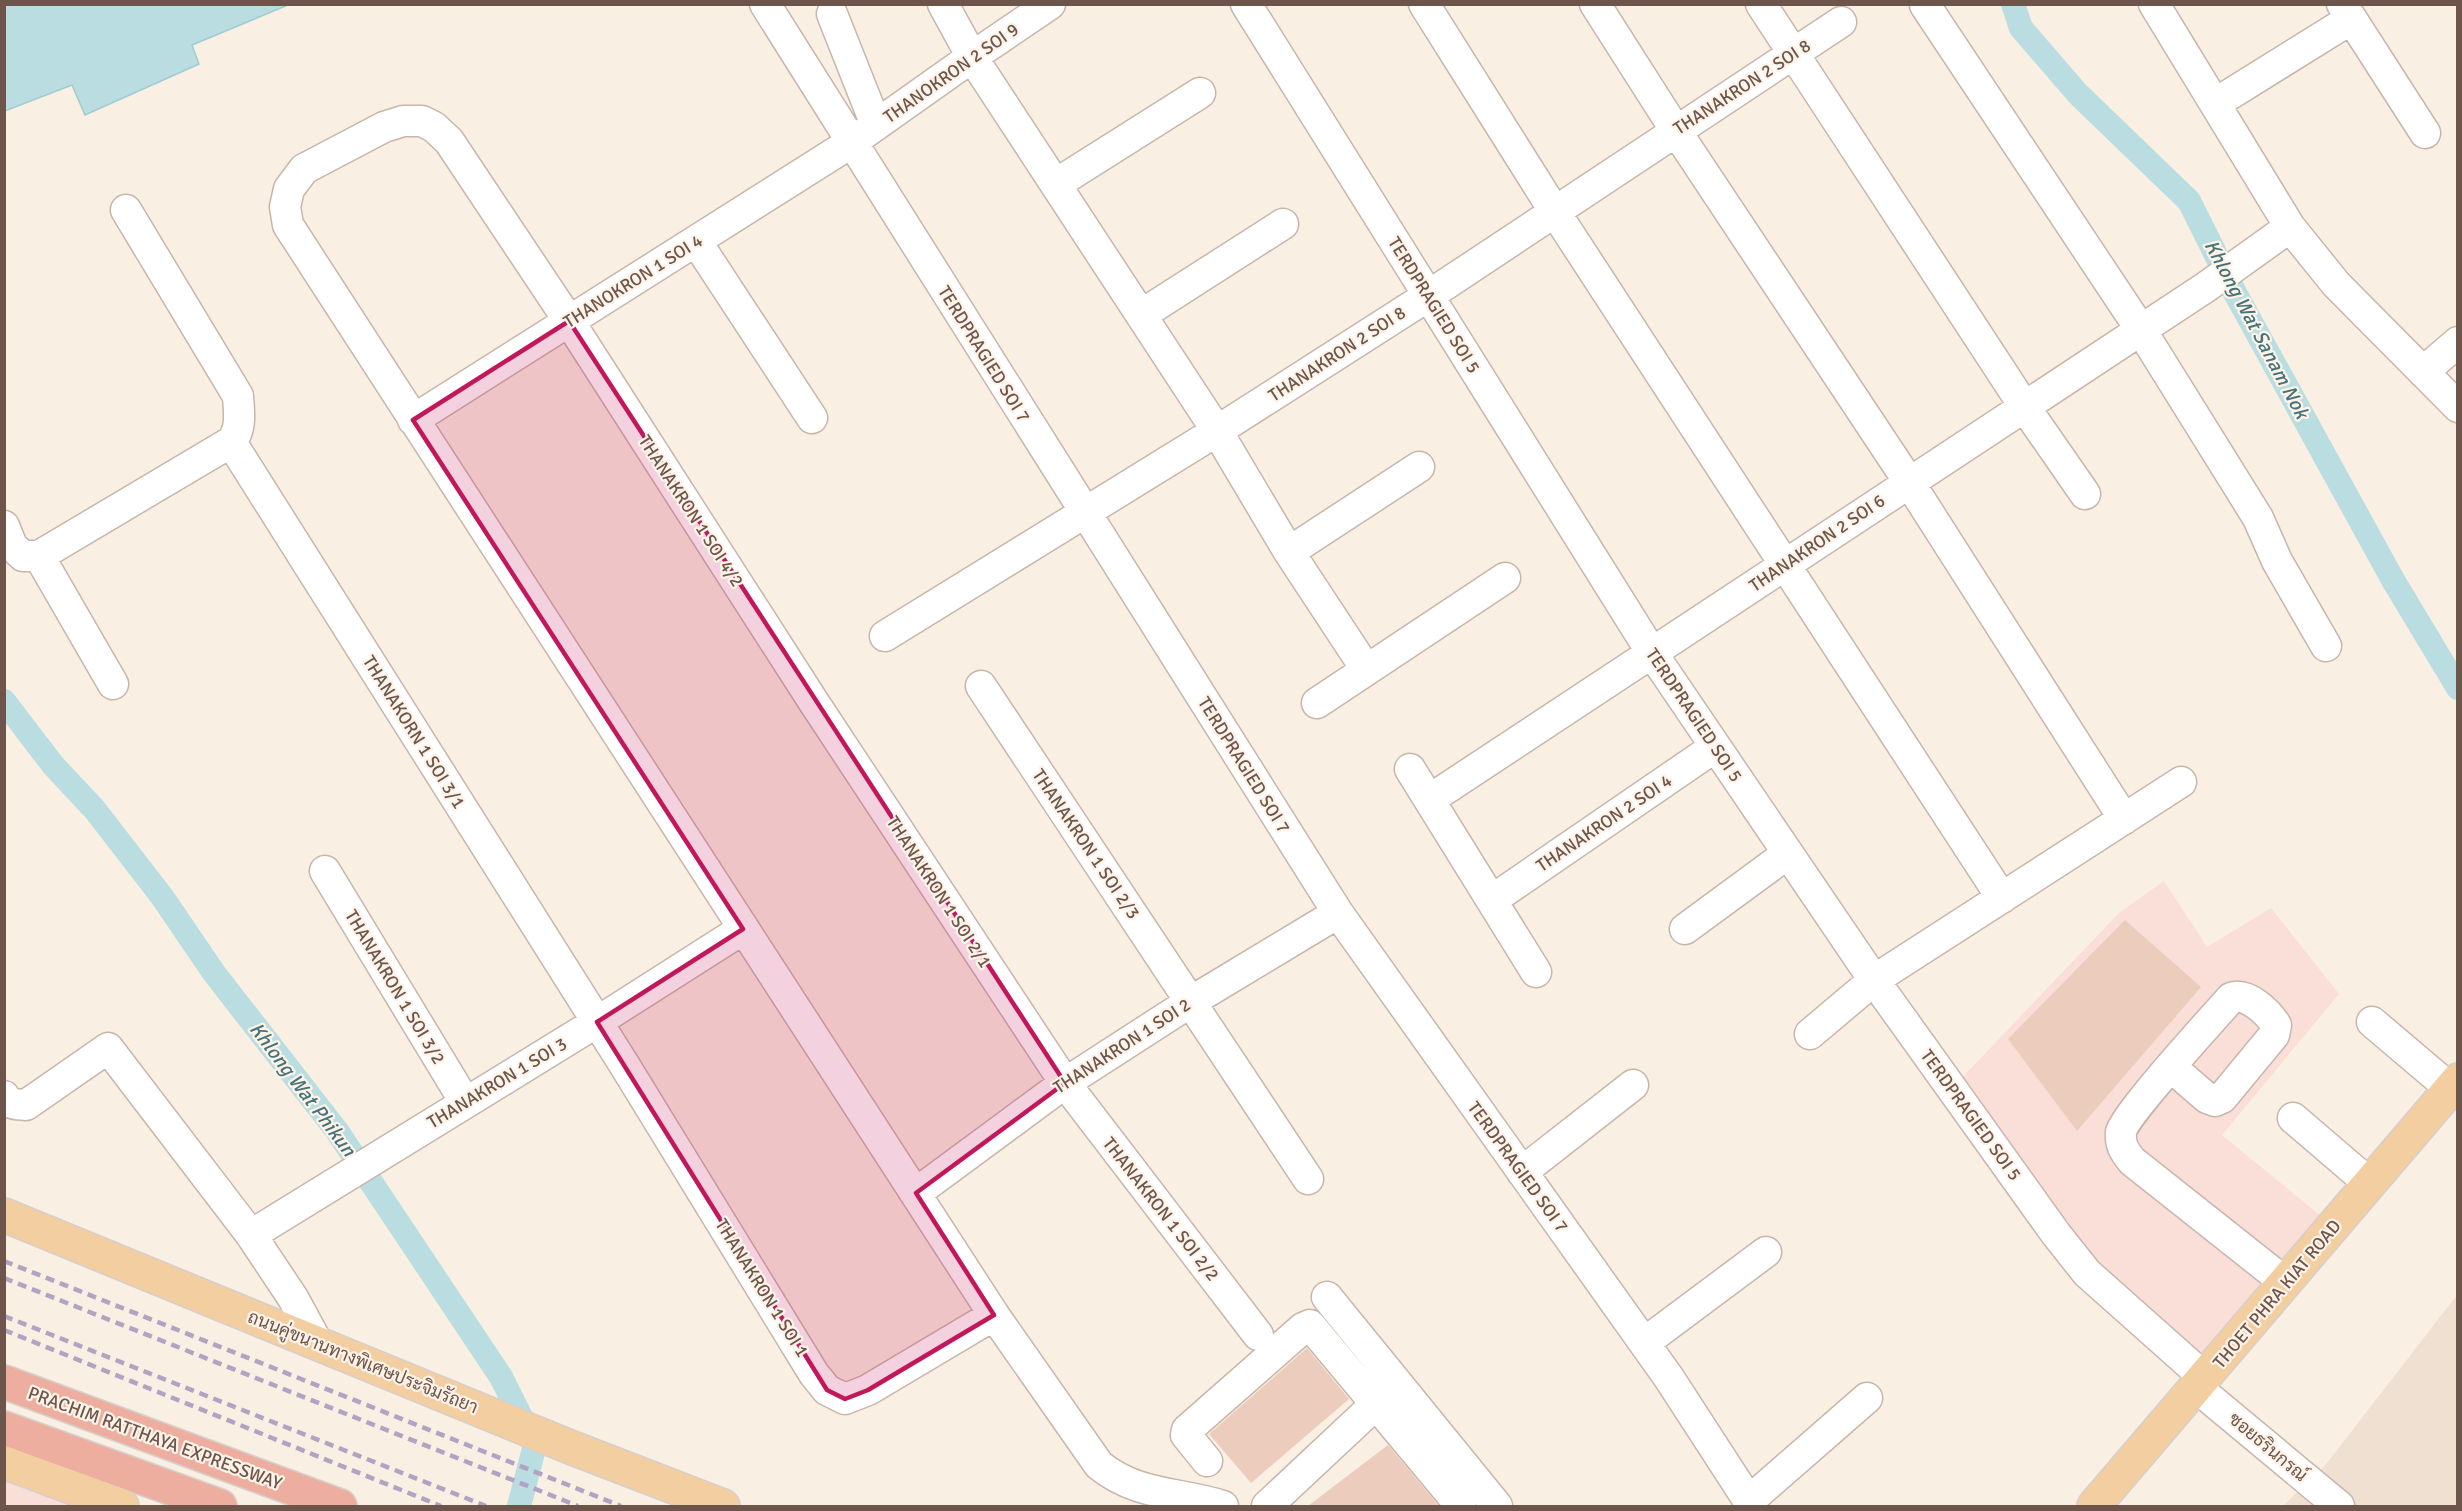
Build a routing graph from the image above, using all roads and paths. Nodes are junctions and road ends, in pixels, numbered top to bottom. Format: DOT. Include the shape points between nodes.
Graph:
graph roads {
  1 [pos="765,4"];
  2 [pos="943,4"];
  3 [pos="1050,4"];
  4 [pos="1246,4"];
  5 [pos="1424,4"];
  6 [pos="1595,4"];
  7 [pos="1761,4"];
  8 [pos="2154,4"];
  9 [pos="1925,5"];
  10 [pos="2346,12"];
  11 [pos="832,14"];
  12 [pos="1841,22"];
  13 [pos="1794,53"];
  14 [pos="972,57"];
  15 [pos="1200,93"];
  16 [pos="2216,103"];
  17 [pos="876,124"];
  18 [pos="1676,131"];
  19 [pos="2425,133"];
  20 [pos="852,142"];
  21 [pos="1056,184"];
  22 [pos="126,210"];
  23 [pos="1555,212"];
  24 [pos="1283,224"];
  25 [pos="2290,227"];
  26 [pos="696,241"];
  27 [pos="1428,296"];
  28 [pos="1141,315"];
  29 [pos="569,321"];
  30 [pos="2140,330"];
  31 [pos="2457,342"];
  32 [pos="2423,372"];
  33 [pos="2024,406"];
  34 [pos="2457,407"];
  35 [pos="812,418"];
  36 [pos="413,420"];
  37 [pos="1217,431"];
  38 [pos="231,442"];
  39 [pos="1419,467"];
  40 [pos="1909,482"];
  41 [pos="2085,494"];
  42 [pos="1084,513"];
  43 [pos="4,526"];
  44 [pos="1289,552"];
  45 [pos="39,556"];
  46 [pos="1786,564"];
  47 [pos="1505,578"];
  48 [pos="885,636"];
  49 [pos="2326,646"];
  50 [pos="1652,653"];
  51 [pos="1366,669"];
  52 [pos="113,684"];
  53 [pos="981,686"];
  54 [pos="813,701"];
  55 [pos="1317,704"];
  56 [pos="1715,747"];
  57 [pos="1410,769"];
  58 [pos="2181,782"];
  59 [pos="1429,800"];
  60 [pos="2124,819"];
  61 [pos="1787,854"];
  62 [pos="326,871"];
  63 [pos="2002,898"];
  64 [pos="1492,900"];
  65 [pos="1338,913"];
  66 [pos="742,929"];
  67 [pos="1685,929"];
  68 [pos="1536,972"];
  69 [pos="1874,980"];
  70 [pos="1192,1001"];
  71 [pos="597,1022"];
  72 [pos="2372,1022"];
  73 [pos="1810,1034"];
  74 [pos="2171,1067"];
  75 [pos="1065,1083"];
  76 [pos="2454,1084"];
  77 [pos="1633,1085"];
  78 [pos="4,1096"];
  79 [pos="465,1102"];
  80 [pos="2293,1118"];
  81 [pos="1522,1172"];
  82 [pos="1308,1179"];
  83 [pos="2370,1184"];
  84 [pos="916,1193"];
  85 [pos="4,1215"];
  86 [pos="251,1235"];
  87 [pos="1766,1252"];
  88 [pos="2286,1283"];
  89 [pos="1328,1297"];
  90 [pos="994,1315"];
  91 [pos="1258,1335"];
  92 [pos="1644,1343"];
  93 [pos="318,1344"];
  94 [pos="4,1382"];
  95 [pos="2201,1383"];
  96 [pos="1867,1398"];
  97 [pos="1377,1403"];
  98 [pos="4,1428"];
  99 [pos="1207,1461"];
  100 [pos="4,1462"];
  101 [pos="1750,1504"];
  102 [pos="122,1506"];
  103 [pos="220,1506"];
  104 [pos="340,1506"];
  105 [pos="723,1506"];
  106 [pos="1223,1506"];
  107 [pos="1267,1506"];
  108 [pos="1461,1506"];
  109 [pos="1497,1506"];
  110 [pos="2094,1506"];
  111 [pos="2339,1506"];
  1 -- 20 [label="street, TERDPRAGIED SOI 7"];
  2 -- 14 [label="street"];
  3 -- 14 [label="street, THANOKRON 2 SOI 9"];
  4 -- 27 [label="street, TERDPRAGIED SOI 5"];
  5 -- 23 [label="street"];
  6 -- 18 [label="street"];
  7 -- 13 [label="street"];
  8 -- 16 [label="street"];
  9 -- 30 [label="street"];
  10 -- 16 [label="street"];
  10 -- 19 [label="street"];
  11 -- 17 [label="street"];
  12 -- 13 [label="street, THANAKRON 2 SOI 8"];
  13 -- 18 [label="street, THANAKRON 2 SOI 8"];
  13 -- 33 [label="street"];
  14 -- 17 [label="street, THANOKRON 2 SOI 9"];
  14 -- 21 [label="street"];
  15 -- 21 [label="street"];
  16 -- 25 [label="street"];
  17 -- 20 [label="street, THANOKRON 2 SOI 9"];
  18 -- 23 [label="street, THANAKRON 2 SOI 8"];
  18 -- 40 [label="street"];
  20 -- 26 [label="street, THANOKRON 1 SOI 4"];
  20 -- 42 [label="street, TERDPRAGIED SOI 7"];
  21 -- 28 [label="street"];
  22 -- 38 [label="street" via="238,396 240,422"];
  23 -- 27 [label="street, THANAKRON 2 SOI 8"];
  23 -- 46 [label="street"];
  24 -- 28 [label="street"];
  25 -- 30 [label="street, THANAKRON 2 SOI 6"];
  25 -- 32 [label="street" via="2336,284"];
  26 -- 29 [label="street, THANOKRON 1 SOI 4"];
  26 -- 35 [label="street"];
  27 -- 37 [label="street, THANAKRON 2 SOI 8"];
  27 -- 50 [label="street, TERDPRAGIED SOI 5"];
  28 -- 37 [label="street"];
  29 -- 36 [label="street, THANOKRON 1 SOI 4"];
  29 -- 36 [label="street, THANAKRON 1 SOI 4/2" via="449,141 434,127 422,121 384,126 304,169 289,189 285,207 288,225"];
  29 -- 54 [label="street, THANAKRON 1 SOI 4/2"];
  30 -- 33 [label="street, THANAKRON 2 SOI 6"];
  30 -- 49 [label="street" via="2258,518 2277,561"];
  31 -- 32 [label="street"];
  32 -- 34 [label="street"];
  33 -- 40 [label="street, THANAKRON 2 SOI 6"];
  33 -- 41 [label="street"];
  36 -- 66 [label="street, THANAKRON 1 SOI 4/2"];
  37 -- 42 [label="street, THANAKRON 2 SOI 8"];
  37 -- 44 [label="street"];
  38 -- 45 [label="street"];
  38 -- 71 [label="street, THANAKORN 1 SOI 3/1"];
  39 -- 44 [label="street"];
  40 -- 46 [label="street, THANAKRON 2 SOI 6"];
  40 -- 60 [label="street"];
  42 -- 48 [label="street, THANAKRON 2 SOI 8"];
  42 -- 65 [label="street, TERDPRAGIED SOI 7"];
  43 -- 45 [label="street" via="12,546 23,556"];
  44 -- 51 [label="street"];
  45 -- 52 [label="street"];
  46 -- 50 [label="street, THANAKRON 2 SOI 6"];
  46 -- 63 [label="street"];
  47 -- 51 [label="street"];
  50 -- 56 [label="street, TERDPRAGIED SOI 5"];
  50 -- 59 [label="street, THANAKRON 2 SOI 6"];
  51 -- 55 [label="street"];
  53 -- 70 [label="street, THANAKRON 1 SOI 2/3"];
  54 -- 75 [label="street, THANAKRON 1 SOI 2/1"];
  56 -- 61 [label="street, TERDPRAGIED SOI 5"];
  56 -- 64 [label="street, THANAKRON 2 SOI 4"];
  57 -- 59 [label="street"];
  58 -- 60 [label="street"];
  59 -- 64 [label="street"];
  60 -- 63 [label="street"];
  61 -- 67 [label="street"];
  61 -- 69 [label="street, TERDPRAGIED SOI 5"];
  62 -- 79 [label="street, THANAKRON 1 SOI 3/2"];
  63 -- 69 [label="street"];
  64 -- 68 [label="street"];
  65 -- 70 [label="street, THANAKRON 1 SOI 2"];
  65 -- 81 [label="street, TERDPRAGIED SOI 7"];
  66 -- 71 [label="street, THANAKRON 1 SOI 3"];
  66 -- 84 [label="street, THANAKRON 1 SOI 4/2"];
  69 -- 73 [label="street"];
  69 -- 95 [label="street, TERDPRAGIED SOI 5" via="2087,1273"];
  70 -- 75 [label="street, THANAKRON 1 SOI 2"];
  70 -- 82 [label="street, THANAKRON 1 SOI 2/3"];
  71 -- 79 [label="street, THANAKRON 1 SOI 3"];
  71 -- 90 [label="street, THANAKRON 1 SOI 1" via="827,1390 845,1399 868,1390"];
  72 -- 76 [label="street"];
  74 -- 88 [label="street" via="2121,1130 2121,1148 2132,1161"];
  75 -- 84 [label="street, THANAKRON 1 SOI 2"];
  75 -- 91 [label="street, THANAKRON 1 SOI 2/2"];
  76 -- 83 [label="main road, THOET PHRA KIAT ROAD"];
  77 -- 81 [label="street"];
  78 -- 86 [label="street" via="7,1101 26,1105 108,1048"];
  79 -- 86 [label="street, THANAKRON 1 SOI 3"];
  80 -- 83 [label="street"];
  81 -- 92 [label="street, TERDPRAGIED SOI 7"];
  83 -- 88 [label="main road, THOET PHRA KIAT ROAD"];
  84 -- 90 [label="street, THANAKRON 1 SOI 4/2"];
  85 -- 93 [label="main road, ถนนคู่ขนานทางพิเศษประจิมรัถยา"];
  86 -- 93 [label="street"];
  87 -- 92 [label="street"];
  88 -- 95 [label="main road, THOET PHRA KIAT ROAD"];
  89 -- 109 [label="street"];
  90 -- 106 [label="street, THANAKRON 1 SOI 4/2" via="1099,1465 1112,1476 1138,1488"];
  92 -- 101 [label="street, TERDPRAGIED SOI 7"];
  93 -- 105 [label="main road, ถนนคู่ขนานทางพิเศษประจิมรัถยา"];
  94 -- 104 [label="highway, PRACHIM RATTHAYA EXPRESSWAY"];
  95 -- 110 [label="main road, THOET PHRA KIAT ROAD"];
  95 -- 111 [label="street, ซอยธรินกรณ์"];
  96 -- 101 [label="street"];
  97 -- 99 [label="street" via="1318,1332 1307,1325 1187,1430 1189,1440"];
  97 -- 107 [label="street"];
  97 -- 108 [label="street"];
  98 -- 103 [label="highway"];
  100 -- 102 [label="main road"];
}
